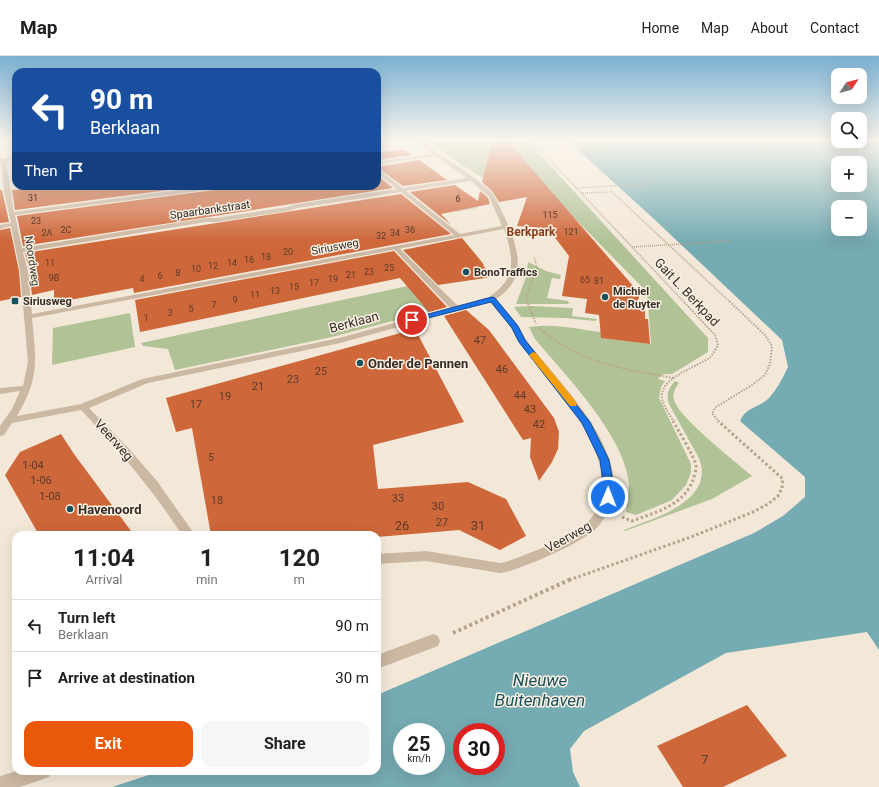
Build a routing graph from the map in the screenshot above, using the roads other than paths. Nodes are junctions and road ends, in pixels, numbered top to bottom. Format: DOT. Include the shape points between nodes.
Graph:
graph roads {
  1 [pos="7,173"];
  2 [pos="381,173"];
  3 [pos="462,173"];
  4 [pos="471,179"];
  5 [pos="192,190"];
  6 [pos="402,190"];
  7 [pos="4,192"];
  8 [pos="12,214"];
  9 [pos="14,224"];
  10 [pos="0,227"];
  11 [pos="506,227"];
  12 [pos="458,235"];
  13 [pos="395,247"];
  14 [pos="20,250"];
  15 [pos="492,299"];
  16 [pos="455,308"];
  17 [pos="27,317"];
  18 [pos="26,388"];
  19 [pos="0,391"];
  20 [pos="83,406"];
  21 [pos="10,420"];
  22 [pos="0,433"];
  23 [pos="186,531"];
  24 [pos="381,559"];
  25 [pos="433,641"];
  26 [pos="381,660"];
  27 [pos="31,775"];
  28 [pos="0,785"];
  1 -- 7 [label="street, Noordweg"];
  2 -- 6 [label="street"];
  3 -- 4 [label="street, Berklaan"];
  4 -- 6 [label="street"];
  4 -- 11 [label="street, Berklaan" via="487,192"];
  5 -- 8 [label="street"];
  6 -- 12 [label="street"];
  6 -- 14 [label="street, Spaarbankstraat"];
  7 -- 8 [label="street, Noordweg"];
  8 -- 9 [label="street, Noordweg"];
  9 -- 10 [label="street"];
  9 -- 14 [label="street, Noordweg"];
  11 -- 12 [label="street, Siriusweg"];
  11 -- 15 [label="street, Berklaan" via="514,250 515,266 511,282 502,294"];
  12 -- 13 [label="street, Siriusweg"];
  13 -- 16 [label="street"];
  13 -- 17 [label="street, Siriusweg"];
  14 -- 17 [label="street, Noordweg"];
  15 -- 16 [label="street, Berklaan"];
  15 -- 24 [label="street, Veerweg" via="592,433 607,470 609,489 605,509 595,522 580,532 507,567 418,556"];
  16 -- 20 [label="street, Berklaan" via="340,340 145,381"];
  17 -- 18 [label="street, Noordweg" via="32,362"];
  18 -- 19 [label="street"];
  18 -- 21 [label="street, Noordweg"];
  20 -- 21 [label="street"];
  20 -- 23 [label="street, Veerweg" via="113,437 165,499"];
  21 -- 22 [label="street, Noordweg"];
  25 -- 26 [label="street"];
  27 -- 28 [label="street"];
}
